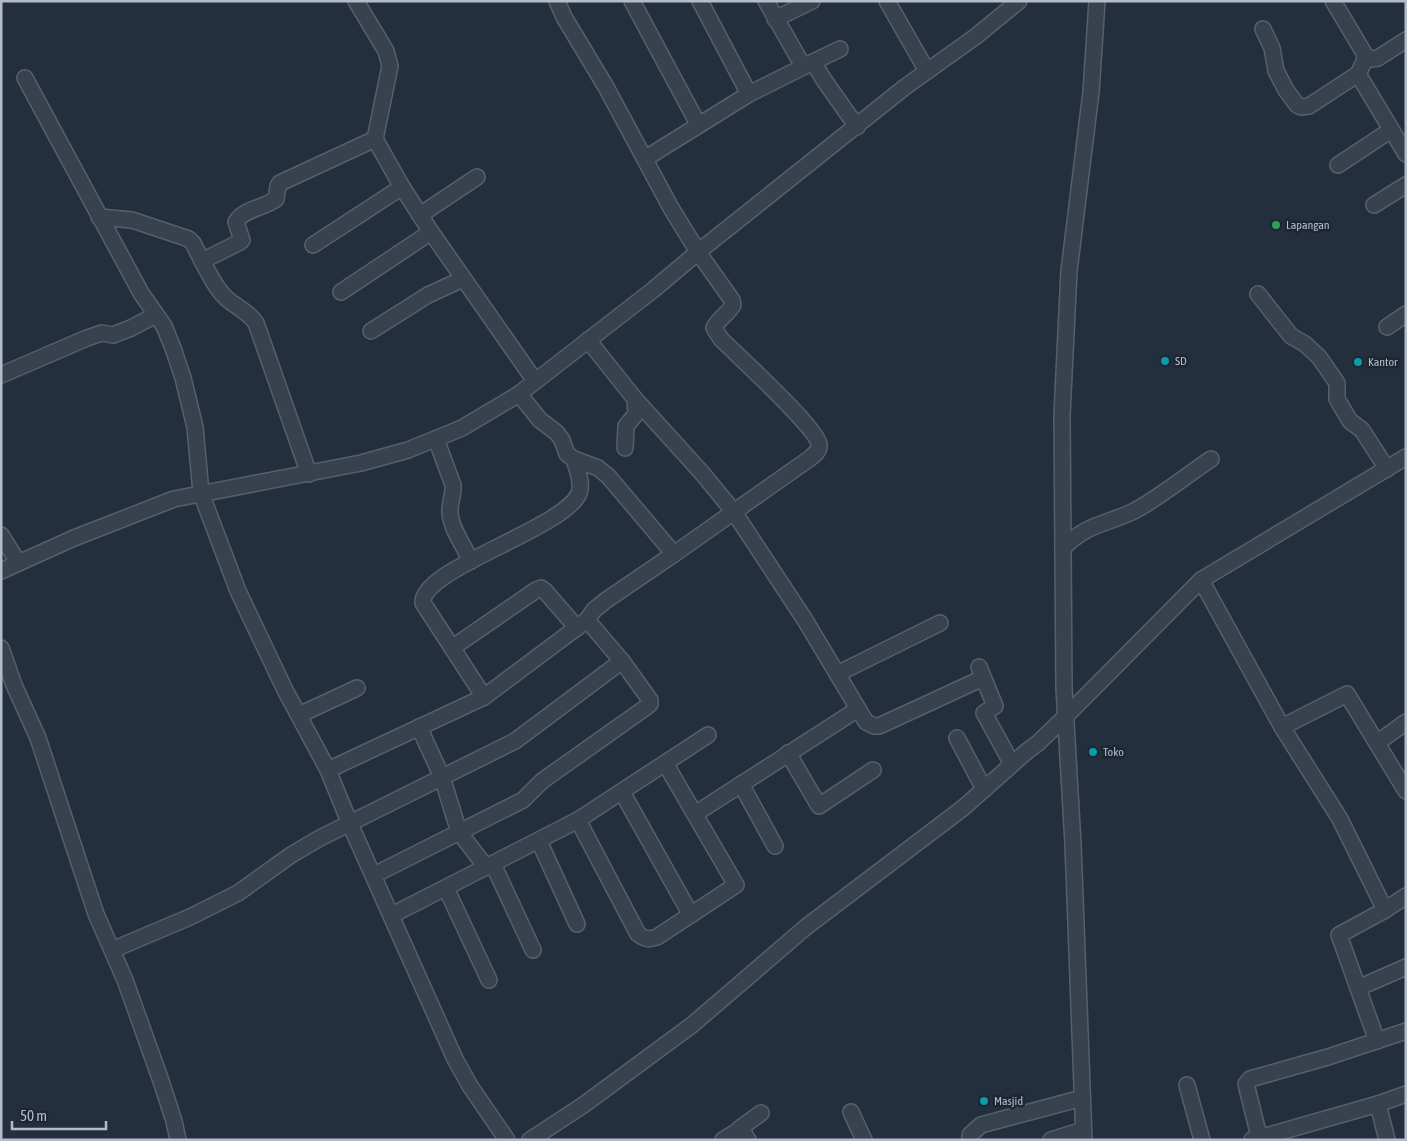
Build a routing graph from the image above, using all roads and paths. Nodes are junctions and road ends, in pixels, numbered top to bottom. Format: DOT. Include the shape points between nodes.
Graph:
graph roads {
  1 [pos="356,1"];
  2 [pos="557,1"];
  3 [pos="632,1"];
  4 [pos="700,1"];
  5 [pos="766,1"];
  6 [pos="812,1"];
  7 [pos="887,1"];
  8 [pos="1019,1"];
  9 [pos="1097,1"];
  10 [pos="1333,1"];
  11 [pos="775,19"];
  12 [pos="1263,29"];
  13 [pos="1406,40"];
  14 [pos="840,49"];
  15 [pos="1365,60"];
  16 [pos="808,64"];
  17 [pos="927,71"];
  18 [pos="1358,74"];
  19 [pos="25,78"];
  20 [pos="749,94"];
  21 [pos="698,124"];
  22 [pos="856,127"];
  23 [pos="1391,130"];
  24 [pos="376,138"];
  25 [pos="1406,154"];
  26 [pos="646,158"];
  27 [pos="1338,165"];
  28 [pos="477,177"];
  29 [pos="1406,185"];
  30 [pos="402,187"];
  31 [pos="1374,205"];
  32 [pos="420,215"];
  33 [pos="98,217"];
  34 [pos="431,232"];
  35 [pos="313,245"];
  36 [pos="698,252"];
  37 [pos="202,261"];
  38 [pos="463,279"];
  39 [pos="341,292"];
  40 [pos="1258,294"];
  41 [pos="1406,314"];
  42 [pos="156,315"];
  43 [pos="1387,327"];
  44 [pos="372,330"];
  45 [pos="588,340"];
  46 [pos="1,375"];
  47 [pos="535,381"];
  48 [pos="519,394"];
  49 [pos="635,399"];
  50 [pos="436,439"];
  51 [pos="625,448"];
  52 [pos="1406,457"];
  53 [pos="574,459"];
  54 [pos="1210,459"];
  55 [pos="1387,469"];
  56 [pos="309,474"];
  57 [pos="201,493"];
  58 [pos="734,512"];
  59 [pos="1,535"];
  60 [pos="1063,548"];
  61 [pos="674,554"];
  62 [pos="471,561"];
  63 [pos="18,562"];
  64 [pos="1,570"];
  65 [pos="1201,580"];
  66 [pos="940,623"];
  67 [pos="582,624"];
  68 [pos="1,648"];
  69 [pos="452,648"];
  70 [pos="622,661"];
  71 [pos="837,674"];
  72 [pos="1064,682"];
  73 [pos="357,688"];
  74 [pos="1096,688"];
  75 [pos="484,698"];
  76 [pos="858,709"];
  77 [pos="299,715"];
  78 [pos="1065,718"];
  79 [pos="1406,722"];
  80 [pos="419,727"];
  81 [pos="1282,727"];
  82 [pos="708,735"];
  83 [pos="957,738"];
  84 [pos="1377,743"];
  85 [pos="788,753"];
  86 [pos="665,763"];
  87 [pos="1012,764"];
  88 [pos="328,770"];
  89 [pos="873,770"];
  90 [pos="442,777"];
  91 [pos="741,784"];
  92 [pos="984,788"];
  93 [pos="1406,791"];
  94 [pos="622,792"];
  95 [pos="695,814"];
  96 [pos="578,820"];
  97 [pos="350,824"];
  98 [pos="463,830"];
  99 [pos="539,840"];
  100 [pos="775,846"];
  101 [pos="490,866"];
  102 [pos="374,875"];
  103 [pos="446,888"];
  104 [pos="1406,896"];
  105 [pos="1385,910"];
  106 [pos="691,914"];
  107 [pos="392,915"];
  108 [pos="574,923"];
  109 [pos="530,948"];
  110 [pos="112,950"];
  111 [pos="1406,967"];
  112 [pos="486,979"];
  113 [pos="1358,988"];
  114 [pos="1406,1031"];
  115 [pos="1377,1041"];
  116 [pos="1187,1086"];
  117 [pos="1406,1094"];
  118 [pos="1082,1098"];
  119 [pos="1378,1104"];
  120 [pos="851,1112"];
  121 [pos="761,1113"];
  122 [pos="744,1134"];
  123 [pos="1083,1135"];
  124 [pos="1257,1139"];
  125 [pos="178,1140"];
  126 [pos="508,1140"];
  127 [pos="530,1140"];
  128 [pos="723,1140"];
  129 [pos="864,1140"];
  130 [pos="970,1140"];
  131 [pos="1051,1140"];
  132 [pos="1202,1140"];
  133 [pos="1388,1140"];
  1 -- 24 [label="street" via="386,51 390,66"];
  2 -- 26 [label="street"];
  3 -- 21 [label="street"];
  4 -- 20 [label="street"];
  5 -- 11 [label="street"];
  6 -- 11 [label="street"];
  7 -- 17 [label="street"];
  8 -- 17 [label="street"];
  9 -- 60 [label="street" via="1091,92 1069,271 1062,415"];
  10 -- 15 [label="street" via="1364,52"];
  11 -- 16 [label="street"];
  12 -- 18 [label="street" via="1272,48 1276,72 1297,105 1309,106"];
  13 -- 15 [label="street" via="1378,58"];
  14 -- 16 [label="street"];
  15 -- 18 [label="street"];
  16 -- 20 [label="street"];
  16 -- 22 [label="street" via="824,80"];
  17 -- 22 [label="street"];
  18 -- 23 [label="street"];
  19 -- 33 [label="street"];
  20 -- 21 [label="street"];
  21 -- 26 [label="street"];
  22 -- 36 [label="street"];
  23 -- 25 [label="street"];
  23 -- 27 [label="street"];
  24 -- 30 [label="street"];
  24 -- 37 [label="street" via="280,183 276,200 236,220 242,240"];
  26 -- 36 [label="street"];
  28 -- 32 [label="street"];
  29 -- 31 [label="street"];
  30 -- 32 [label="street"];
  30 -- 35 [label="street"];
  32 -- 34 [label="street"];
  33 -- 37 [label="street" via="132,220 188,239"];
  33 -- 42 [label="street"];
  34 -- 38 [label="street"];
  34 -- 39 [label="street"];
  36 -- 45 [label="street"];
  36 -- 58 [label="street" via="733,305 716,324 716,332 786,402 816,435 820,445 818,452"];
  37 -- 56 [label="street" via="219,291 247,311 256,323"];
  38 -- 44 [label="street" via="428,295"];
  38 -- 47 [label="street"];
  40 -- 55 [label="street" via="1291,336 1319,357 1337,383 1337,398 1350,421 1362,430"];
  41 -- 43 [label="street"];
  42 -- 46 [label="street" via="113,335 102,333 87,338"];
  42 -- 57 [label="street" via="164,326 183,378 195,427"];
  45 -- 47 [label="street"];
  45 -- 49 [label="street"];
  47 -- 48 [label="street"];
  48 -- 50 [label="street" via="462,428"];
  48 -- 53 [label="street" via="540,420 557,433 567,454"];
  49 -- 51 [label="street" via="636,414 626,426"];
  49 -- 58 [label="street"];
  50 -- 56 [label="street" via="361,464"];
  50 -- 62 [label="street" via="453,485 451,520"];
  52 -- 55 [label="street"];
  53 -- 61 [label="street" via="598,468 608,476"];
  53 -- 62 [label="street" via="580,485 579,495 573,502 557,516"];
  54 -- 60 [label="street" via="1134,510 1092,526"];
  55 -- 65 [label="street"];
  56 -- 57 [label="street"];
  57 -- 63 [label="street" via="142,511"];
  57 -- 77 [label="street" via="238,591"];
  57 -- 88 [label="street"];
  58 -- 61 [label="street"];
  58 -- 71 [label="street"];
  59 -- 63 [label="street"];
  60 -- 72 [label="street"];
  61 -- 67 [label="street" via="605,601"];
  62 -- 69 [label="street" via="429,588 423,599"];
  63 -- 64 [label="street"];
  65 -- 74 [label="street"];
  65 -- 81 [label="street"];
  66 -- 71 [label="street"];
  67 -- 69 [label="street" via="541,588"];
  67 -- 70 [label="street"];
  67 -- 75 [label="street"];
  68 -- 110 [label="street" via="38,738 96,914"];
  69 -- 75 [label="street"];
  70 -- 90 [label="street" via="515,741"];
  70 -- 98 [label="street" via="650,704 542,781 524,800"];
  71 -- 76 [label="street"];
  72 -- 74 [label="street" via="1079,692"];
  72 -- 78 [label="street"];
  73 -- 77 [label="street"];
  74 -- 78 [label="street"];
  75 -- 80 [label="street"];
  76 -- 85 [label="street"];
  76 -- 87 [label="street" via="866,722 878,726 981,673 995,706 984,713"];
  77 -- 88 [label="street"];
  78 -- 87 [label="street"];
  78 -- 118 [label="street"];
  79 -- 84 [label="street"];
  80 -- 88 [label="street"];
  80 -- 90 [label="street"];
  81 -- 84 [label="street" via="1347,694"];
  81 -- 105 [label="street" via="1340,819"];
  82 -- 86 [label="street"];
  83 -- 92 [label="street"];
  84 -- 93 [label="street"];
  85 -- 89 [label="street" via="819,806"];
  85 -- 91 [label="street"];
  86 -- 94 [label="street"];
  86 -- 95 [label="street"];
  87 -- 92 [label="street"];
  88 -- 97 [label="street"];
  90 -- 97 [label="street"];
  90 -- 98 [label="street"];
  91 -- 95 [label="street"];
  91 -- 100 [label="street"];
  92 -- 127 [label="street" via="963,808 806,927 692,1025"];
  94 -- 96 [label="street"];
  94 -- 106 [label="street"];
  95 -- 106 [label="street" via="736,885"];
  96 -- 99 [label="street"];
  96 -- 106 [label="street" via="638,934 649,940"];
  97 -- 102 [label="street"];
  97 -- 110 [label="street" via="291,855 238,893"];
  98 -- 101 [label="street"];
  98 -- 102 [label="street"];
  99 -- 101 [label="street"];
  99 -- 108 [label="street"];
  101 -- 103 [label="street"];
  101 -- 109 [label="street"];
  102 -- 107 [label="street"];
  103 -- 107 [label="street"];
  103 -- 112 [label="street"];
  104 -- 105 [label="street"];
  105 -- 113 [label="street" via="1339,935"];
  107 -- 126 [label="street" via="455,1059"];
  110 -- 125 [label="street" via="126,980"];
  111 -- 113 [label="street"];
  113 -- 115 [label="street"];
  114 -- 115 [label="street"];
  115 -- 124 [label="street" via="1250,1079 1246,1084"];
  116 -- 132 [label="street"];
  117 -- 119 [label="street"];
  118 -- 123 [label="street"];
  118 -- 130 [label="street" via="981,1125 970,1135"];
  119 -- 124 [label="street"];
  119 -- 133 [label="street"];
  120 -- 129 [label="street"];
  121 -- 122 [label="street"];
  122 -- 128 [label="street"];
  123 -- 131 [label="street"];
}
